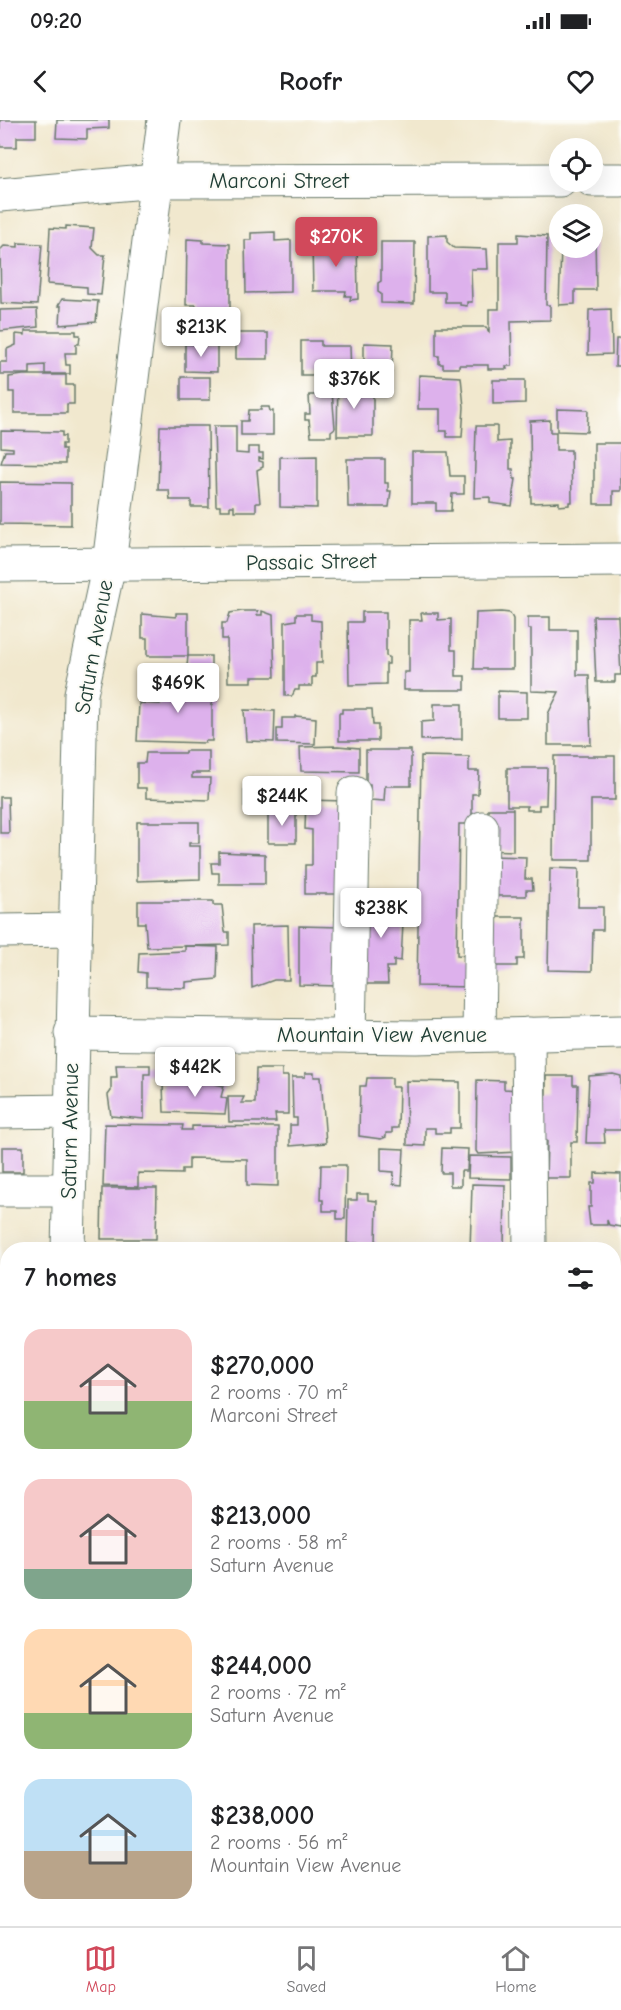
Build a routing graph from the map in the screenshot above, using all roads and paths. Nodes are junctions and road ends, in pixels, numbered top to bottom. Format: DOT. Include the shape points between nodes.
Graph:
graph roads {
  1 [pos="164,120"];
  2 [pos="549,180"];
  3 [pos="603,180"];
  4 [pos="621,180"];
  5 [pos="156,181"];
  6 [pos="0,195"];
  7 [pos="621,560"];
  8 [pos="109,564"];
  9 [pos="0,565"];
  10 [pos="354,793"];
  11 [pos="482,828"];
  12 [pos="75,930"];
  13 [pos="0,931"];
  14 [pos="621,1032"];
  15 [pos="71,1033"];
  16 [pos="528,1034"];
  17 [pos="479,1035"];
  18 [pos="349,1036"];
  19 [pos="70,1110"];
  20 [pos="0,1112"];
  21 [pos="0,1190"];
  22 [pos="69,1190"];
  23 [pos="68,1242"];
  24 [pos="530,1242"];
  1 -- 5 [label="street, Saturn Avenue"];
  2 -- 5 [label="street, Marconi Street"];
  3 -- 4 [label="street"];
  5 -- 6 [label="street, Marconi Street"];
  5 -- 8 [label="street, Saturn Avenue"];
  7 -- 8 [label="street, Passaic Street"];
  8 -- 9 [label="street, Passaic Street"];
  8 -- 12 [label="street, Saturn Avenue" via="81,694"];
  10 -- 18 [label="street"];
  11 -- 17 [label="street"];
  12 -- 13 [label="street"];
  12 -- 15 [label="street, Saturn Avenue"];
  14 -- 16 [label="street, Mountain View Avenue"];
  15 -- 18 [label="street, Mountain View Avenue"];
  15 -- 19 [label="street, Saturn Avenue"];
  16 -- 17 [label="street, Mountain View Avenue"];
  16 -- 24 [label="street"];
  17 -- 18 [label="street, Mountain View Avenue"];
  19 -- 20 [label="street"];
  19 -- 22 [label="street, Saturn Avenue"];
  21 -- 22 [label="street"];
  22 -- 23 [label="street, Saturn Avenue"];
}
